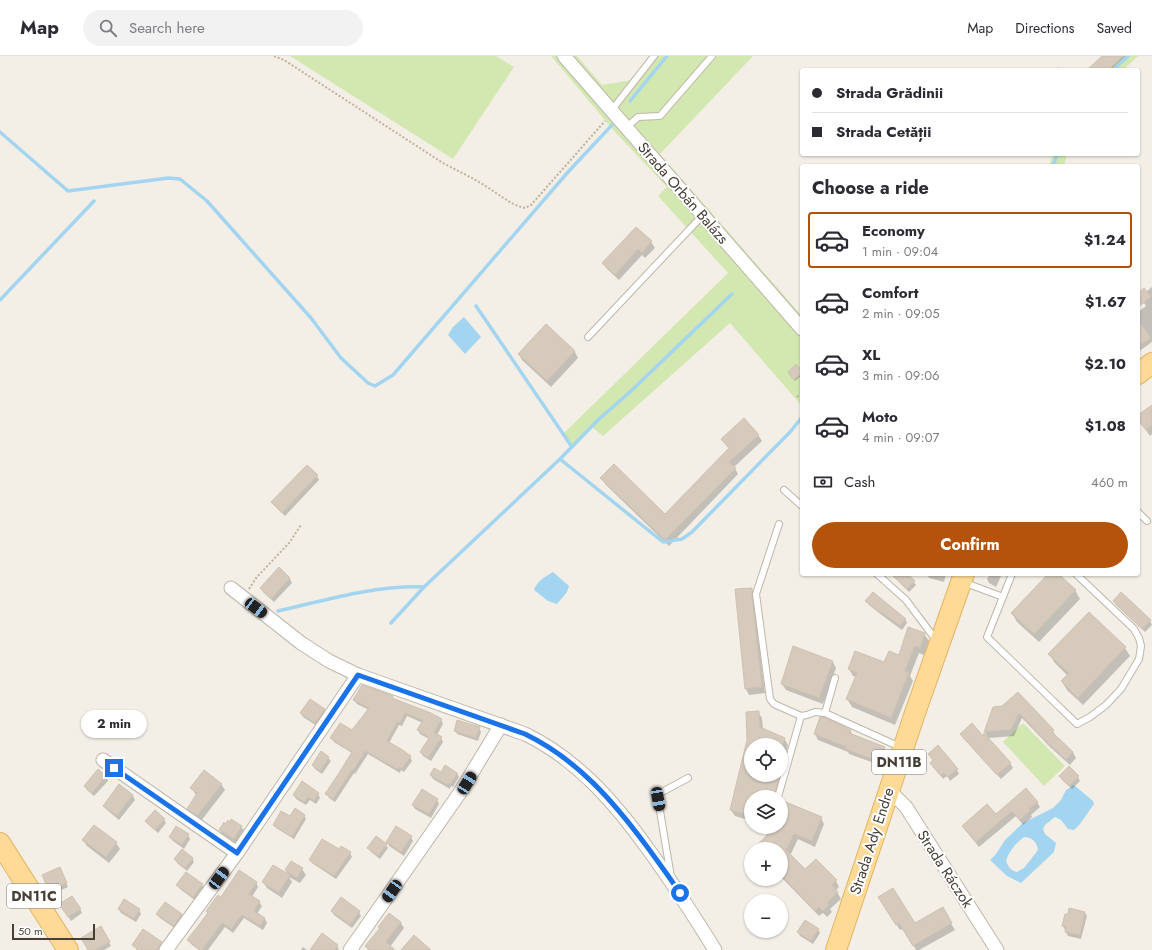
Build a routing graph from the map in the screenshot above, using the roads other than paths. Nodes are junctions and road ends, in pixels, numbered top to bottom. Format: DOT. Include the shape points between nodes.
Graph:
graph roads {
  1 [pos="564,56"];
  2 [pos="654,56"];
  3 [pos="712,56"];
  4 [pos="612,112"];
  5 [pos="626,128"];
  6 [pos="703,215"];
  7 [pos="800,327"];
  8 [pos="588,337"];
  9 [pos="1152,363"];
  10 [pos="1140,372"];
  11 [pos="784,490"];
  12 [pos="800,504"];
  13 [pos="1140,514"];
  14 [pos="1147,522"];
  15 [pos="779,524"];
  16 [pos="879,576"];
  17 [pos="1011,576"];
  18 [pos="1078,576"];
  19 [pos="963,578"];
  20 [pos="231,588"];
  21 [pos="1003,597"];
  22 [pos="939,644"];
  23 [pos="358,675"];
  24 [pos="835,678"];
  25 [pos="825,713"];
  26 [pos="801,716"];
  27 [pos="501,725"];
  28 [pos="903,749"];
  29 [pos="103,760"];
  30 [pos="688,778"];
  31 [pos="780,790"];
  32 [pos="890,790"];
  33 [pos="0,843"];
  34 [pos="237,853"];
  35 [pos="672,882"];
  36 [pos="68,950"];
  37 [pos="166,950"];
  38 [pos="350,950"];
  39 [pos="715,950"];
  40 [pos="836,950"];
  41 [pos="997,950"];
  1 -- 4 [label="street, Strada Orbán Balázs"];
  2 -- 4 [label="lane"];
  3 -- 5 [label="lane" via="660,116 638,116"];
  4 -- 5 [label="street, Strada Orbán Balázs"];
  5 -- 6 [label="street, Strada Orbán Balázs"];
  6 -- 7 [label="street, Strada Orbán Balázs"];
  6 -- 8 [label="lane"];
  9 -- 10 [label="main road"];
  11 -- 12 [label="lane"];
  13 -- 14 [label="lane"];
  15 -- 26 [label="lane" via="756,594 770,699 774,704"];
  16 -- 22 [label="lane" via="906,600"];
  17 -- 21 [label="lane"];
  18 -- 21 [label="lane" via="1134,629 1141,646 1139,659 1121,689 1106,705 1076,724 987,637"];
  19 -- 21 [label="lane"];
  19 -- 22 [label="main road, Strada Ady Endre / DN11B"];
  20 -- 23 [label="street" via="301,643"];
  22 -- 28 [label="main road, Strada Ady Endre / DN11B"];
  23 -- 27 [label="street"];
  23 -- 34 [label="street"];
  24 -- 25 [label="lane"];
  25 -- 26 [label="lane" via="816,712"];
  25 -- 28 [label="lane"];
  26 -- 31 [label="lane"];
  27 -- 35 [label="street" via="540,741 584,774 624,817"];
  27 -- 38 [label="street" via="460,794"];
  28 -- 32 [label="main road, Strada Ady Endre / DN11B"];
  29 -- 34 [label="street"];
  30 -- 35 [label="lane" via="662,792 658,799"];
  32 -- 40 [label="main road, Strada Ady Endre / DN11B"];
  32 -- 41 [label="street, Strada Ráczok" via="906,807"];
  33 -- 36 [label="main road, DN11C"];
  34 -- 37 [label="street"];
  35 -- 39 [label="street"];
}
